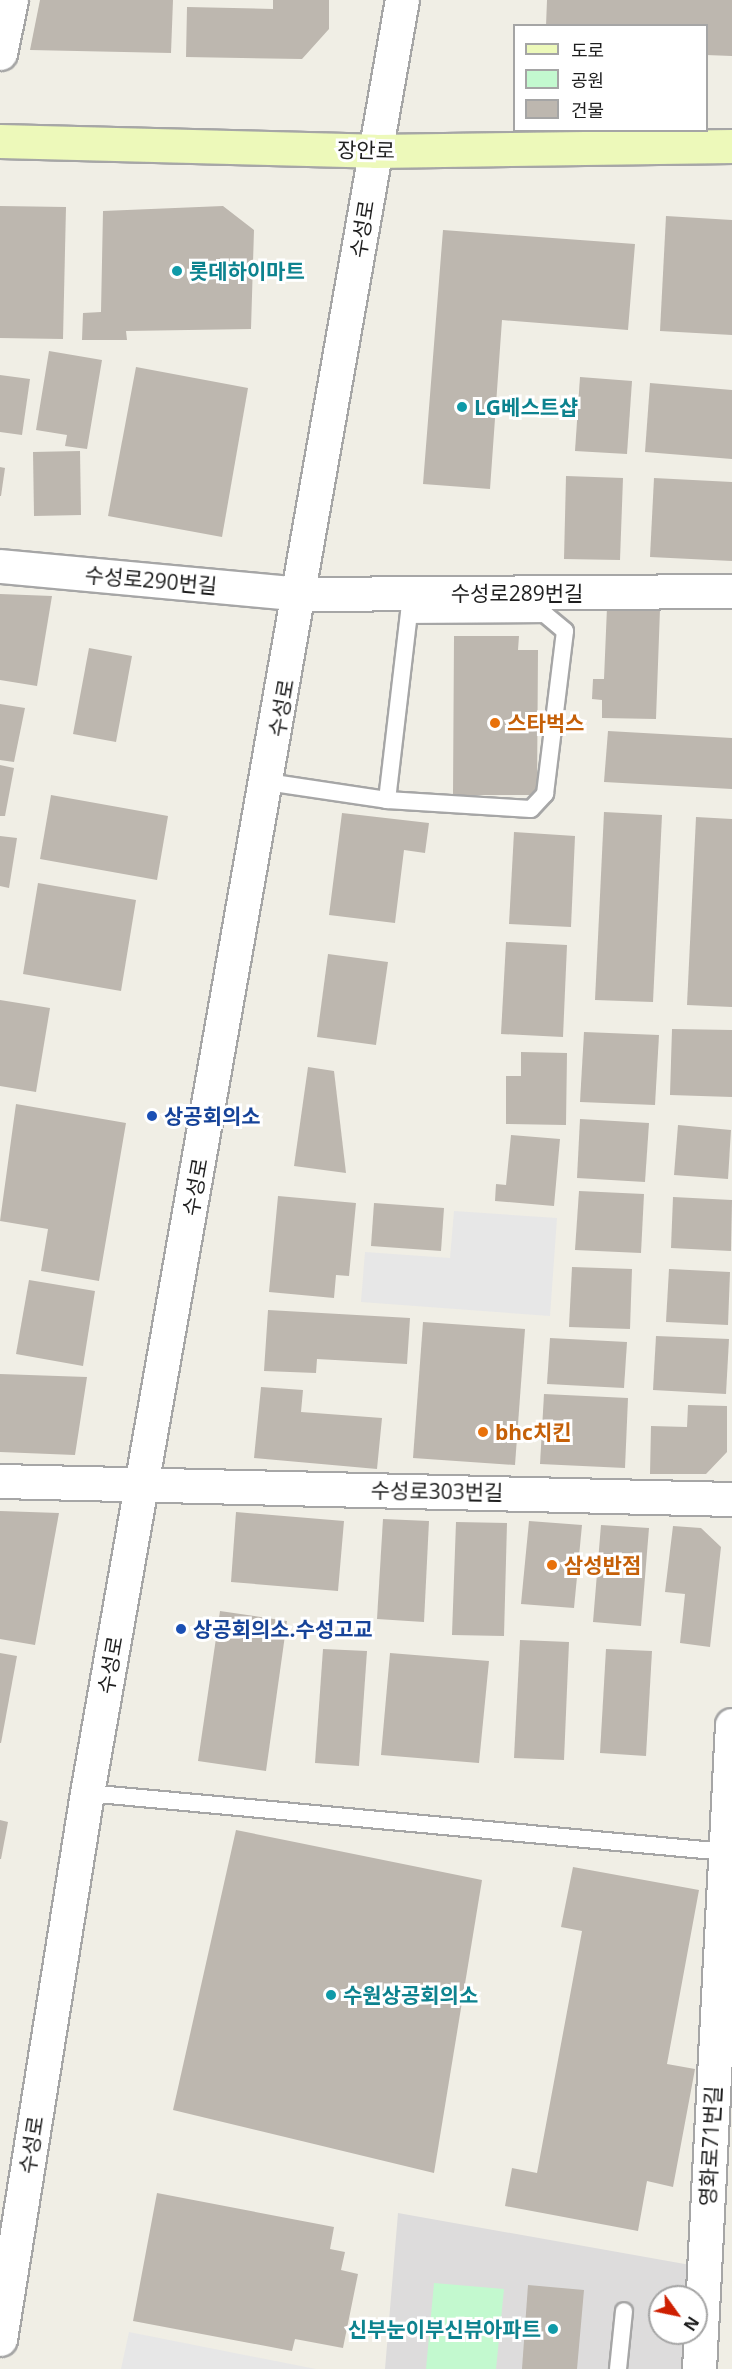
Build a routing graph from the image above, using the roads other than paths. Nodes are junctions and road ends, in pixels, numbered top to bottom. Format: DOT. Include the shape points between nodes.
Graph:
graph roads {
  1 [pos="11,0"];
  2 [pos="402,0"];
  3 [pos="0,53"];
  4 [pos="0,141"];
  5 [pos="732,146"];
  6 [pos="375,151"];
  7 [pos="0,566"];
  8 [pos="732,591"];
  9 [pos="301,594"];
  10 [pos="410,604"];
  11 [pos="267,782"];
  12 [pos="387,800"];
  13 [pos="0,1481"];
  14 [pos="142,1484"];
  15 [pos="732,1499"];
  16 [pos="732,1725"];
  17 [pos="731,1761"];
  18 [pos="87,1793"];
  19 [pos="726,1852"];
  20 [pos="718,2279"];
  21 [pos="5,2284"];
  22 [pos="624,2311"];
  23 [pos="0,2339"];
  24 [pos="618,2369"];
  25 [pos="699,2369"];
  1 -- 3 [label="street"];
  2 -- 6 [label="street, 수성로"];
  4 -- 6 [label="main road, 장안로"];
  5 -- 6 [label="main road, 장안로"];
  6 -- 9 [label="street, 수성로"];
  7 -- 9 [label="street, 수성로290번길"];
  8 -- 10 [label="street, 수성로289번길"];
  9 -- 10 [label="street, 수성로289번길"];
  9 -- 11 [label="street, 수성로"];
  10 -- 12 [label="lane"];
  10 -- 12 [label="lane" via="545,614 565,631 545,794 531,809"];
  11 -- 12 [label="lane"];
  11 -- 14 [label="street, 수성로"];
  13 -- 14 [label="street, 수성로303번길"];
  14 -- 15 [label="street, 수성로303번길"];
  14 -- 18 [label="street, 수성로"];
  16 -- 17 [label="street, 영화로71번길"];
  17 -- 19 [label="street, 영화로71번길"];
  18 -- 19 [label="lane"];
  18 -- 21 [label="street, 수성로"];
  19 -- 20 [label="street, 영화로71번길"];
  20 -- 25 [label="street, 영화로71번길"];
  21 -- 23 [label="street, 수성로"];
  22 -- 24 [label="lane"];
}
